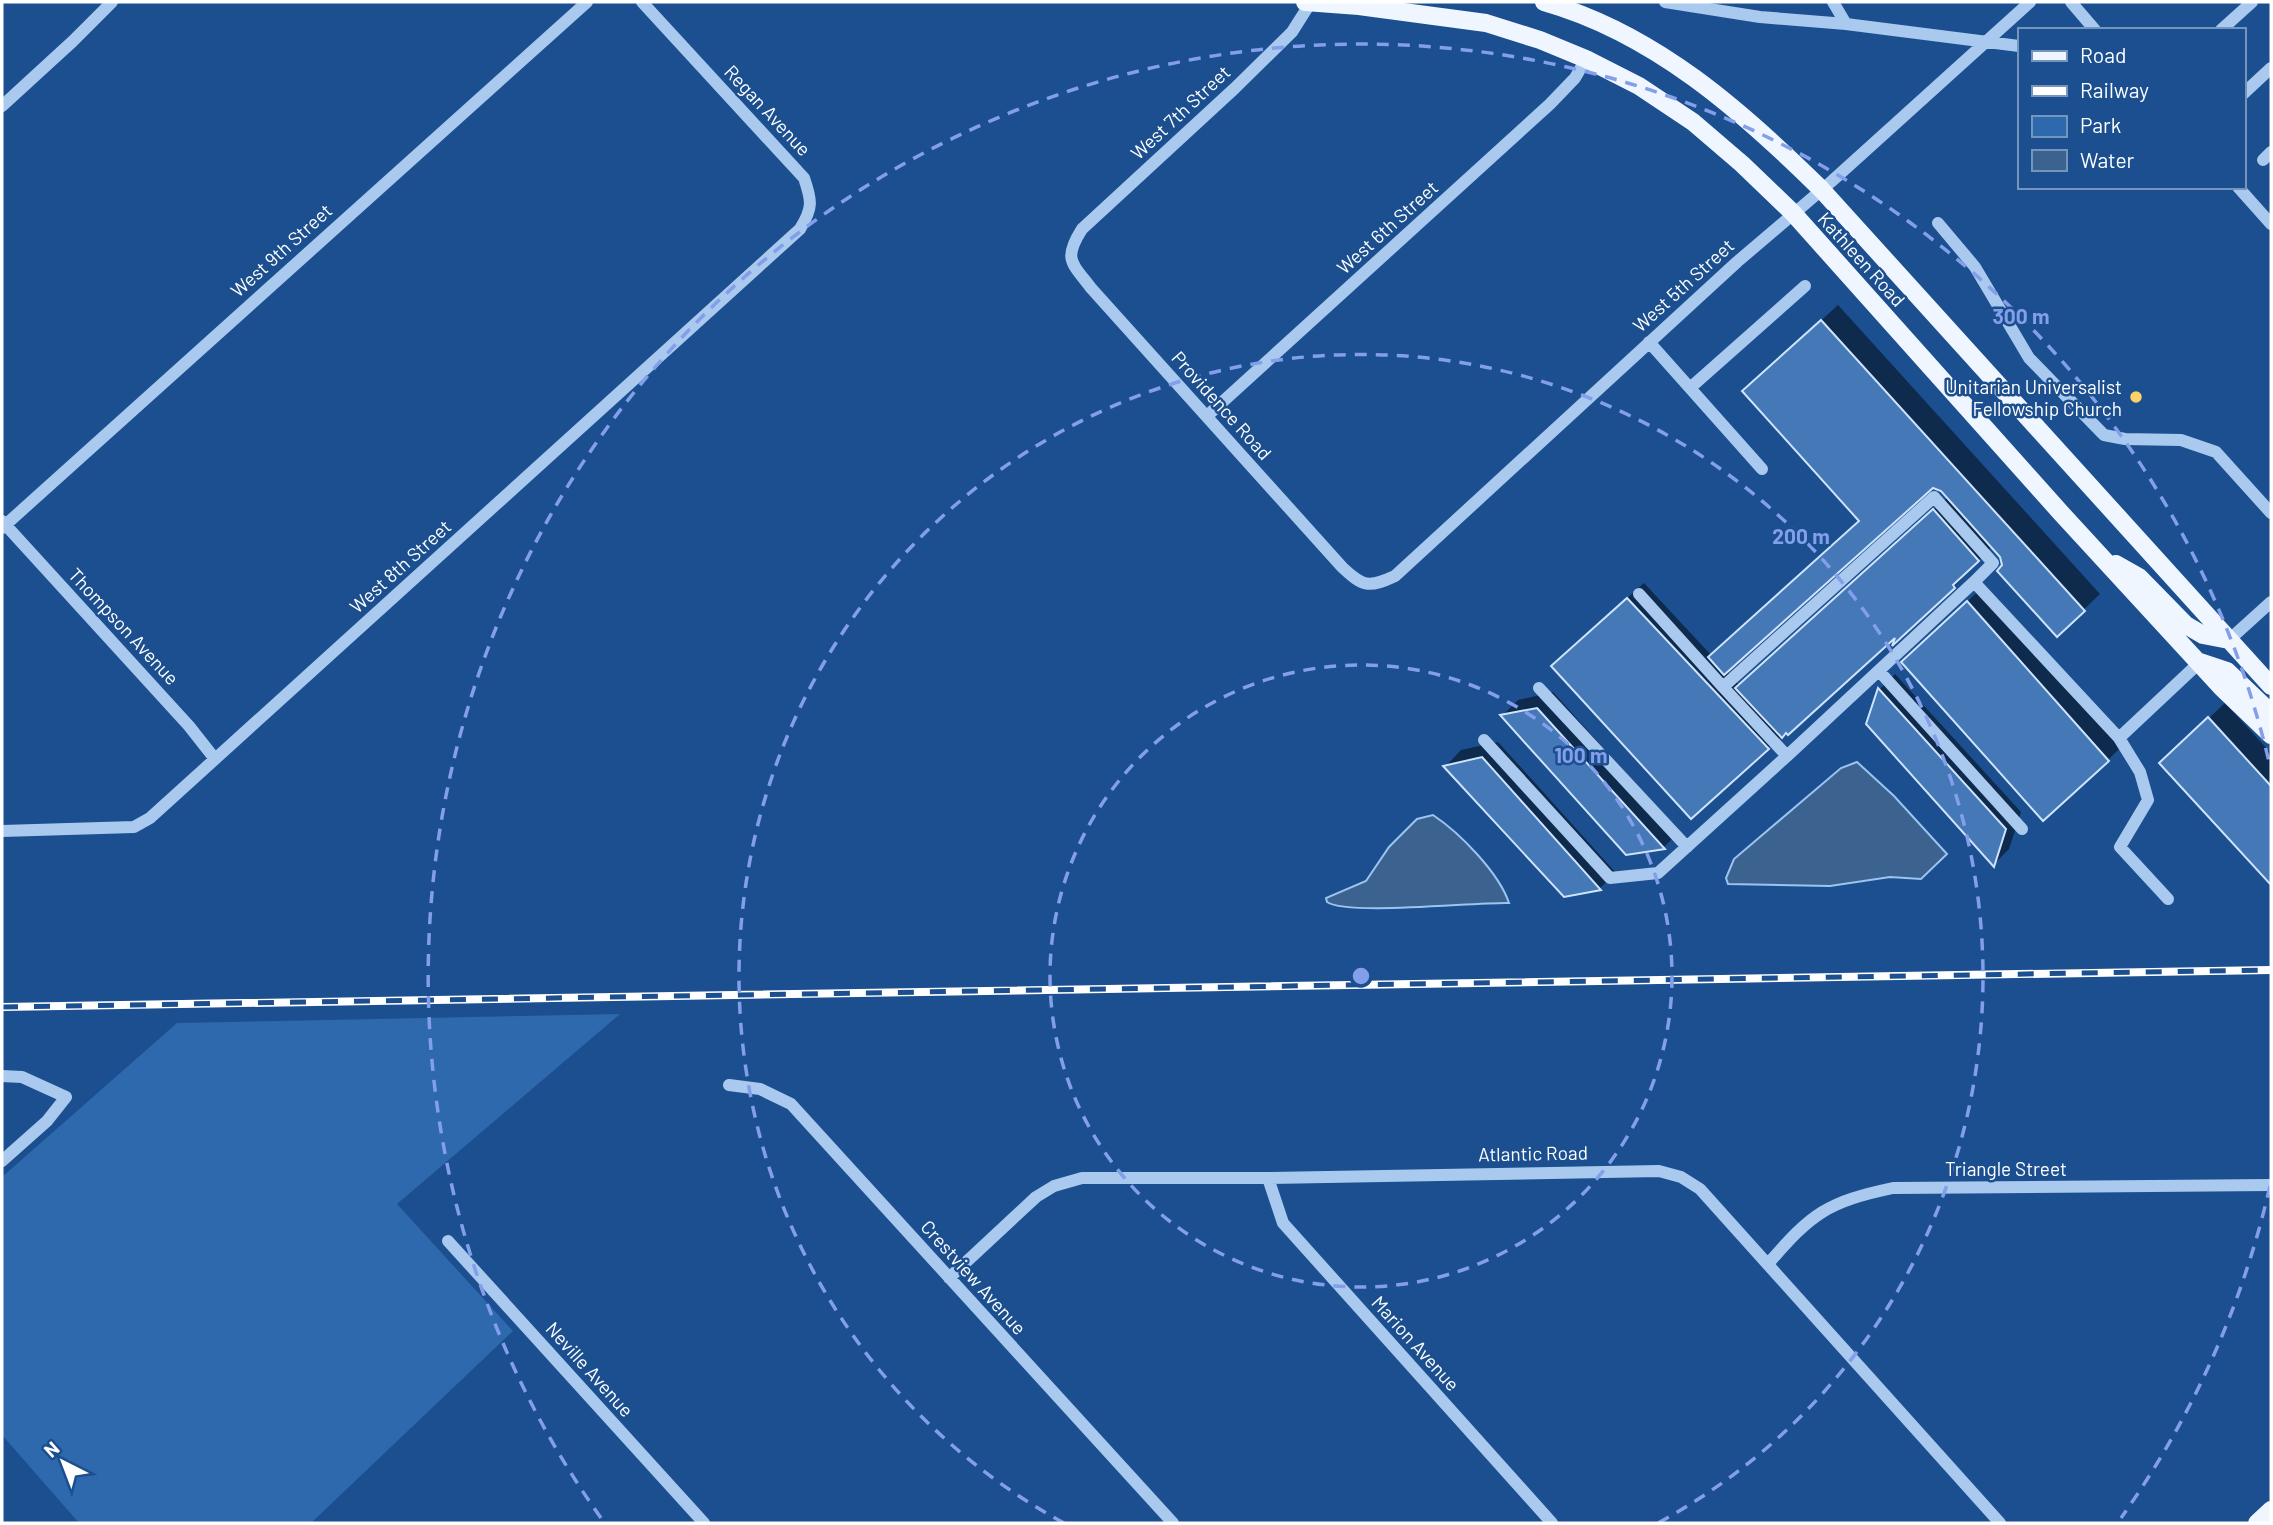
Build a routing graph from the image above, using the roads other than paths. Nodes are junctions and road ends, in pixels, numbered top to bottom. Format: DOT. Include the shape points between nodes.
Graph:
graph roads {
  1 [pos="111,2"];
  2 [pos="587,2"];
  3 [pos="642,2"];
  4 [pos="1305,2"];
  5 [pos="1311,2"];
  6 [pos="1544,2"];
  7 [pos="1665,2"];
  8 [pos="1833,2"];
  9 [pos="2030,2"];
  10 [pos="2071,2"];
  11 [pos="2252,2"];
  12 [pos="1846,24"];
  13 [pos="2093,28"];
  14 [pos="2223,28"];
  15 [pos="1986,43"];
  16 [pos="2018,46"];
  17 [pos="1586,59"];
  18 [pos="2271,68"];
  19 [pos="2245,92"];
  20 [pos="2,106"];
  21 [pos="2240,189"];
  22 [pos="1821,190"];
  23 [pos="1793,214"];
  24 [pos="1938,223"];
  25 [pos="2271,223"];
  26 [pos="1070,247"];
  27 [pos="774,252"];
  28 [pos="1805,286"];
  29 [pos="1649,342"];
  30 [pos="1690,388"];
  31 [pos="1206,416"];
  32 [pos="1762,469"];
  33 [pos="2271,513"];
  34 [pos="3,525"];
  35 [pos="2100,556"];
  36 [pos="1358,582"];
  37 [pos="1974,582"];
  38 [pos="1639,594"];
  39 [pos="2271,602"];
  40 [pos="2229,640"];
  41 [pos="2200,663"];
  42 [pos="1879,670"];
  43 [pos="2271,686"];
  44 [pos="1723,687"];
  45 [pos="1539,688"];
  46 [pos="2271,713"];
  47 [pos="2271,735"];
  48 [pos="2119,738"];
  49 [pos="1484,740"];
  50 [pos="1787,756"];
  51 [pos="215,759"];
  52 [pos="2022,829"];
  53 [pos="2,831"];
  54 [pos="1687,848"];
  55 [pos="2168,899"];
  56 [pos="2,1076"];
  57 [pos="729,1085"];
  58 [pos="2,1161"];
  59 [pos="1268,1178"];
  60 [pos="2271,1185"];
  61 [pos="448,1241"];
  62 [pos="1768,1264"];
  63 [pos="949,1278"];
  64 [pos="2271,1510"];
  65 [pos="2271,1516"];
  66 [pos="704,1523"];
  67 [pos="1171,1523"];
  68 [pos="1552,1523"];
  69 [pos="2000,1523"];
  70 [pos="2257,1523"];
  71 [pos="2265,1523"];
  1 -- 20 [label="street"];
  2 -- 34 [label="street, West 9th Street"];
  3 -- 27 [label="street, Regan Avenue" via="804,178 810,212 800,229"];
  4 -- 5 [label="main road, Kathleen Road"];
  5 -- 17 [label="main road, Kathleen Road" via="1486,23"];
  5 -- 26 [label="street, West 7th Street" via="1292,32 1082,229"];
  6 -- 22 [label="main road, Kathleen Road" via="1645,46 1692,77 1738,110"];
  7 -- 12 [label="street"];
  8 -- 12 [label="street"];
  9 -- 15 [label="street, West 5th Street"];
  10 -- 13 [label="street"];
  11 -- 14 [label="street"];
  12 -- 15 [label="street"];
  15 -- 16 [label="street"];
  15 -- 22 [label="street, West 5th Street"];
  17 -- 23 [label="main road, Kathleen Road" via="1639,86 1693,122"];
  17 -- 31 [label="street, West 6th Street" via="1550,104"];
  18 -- 19 [label="street"];
  21 -- 25 [label="street"];
  22 -- 23 [label="street, West 5th Street"];
  22 -- 40 [label="main road, Kathleen Road"];
  23 -- 29 [label="street, West 5th Street"];
  23 -- 35 [label="main road, Kathleen Road"];
  24 -- 33 [label="street" via="1975,267 2029,358 2104,435 2181,440 2216,452"];
  26 -- 31 [label="street, Providence Road" via="1072,263 1091,288"];
  27 -- 51 [label="street, West 8th Street"];
  28 -- 30 [label="street"];
  29 -- 30 [label="street"];
  29 -- 36 [label="street, West 5th Street" via="1395,576 1375,585"];
  30 -- 32 [label="street"];
  31 -- 36 [label="street, Providence Road"];
  34 -- 51 [label="street, Thompson Avenue"];
  35 -- 40 [label="main road" via="2139,577 2186,625 2203,635"];
  35 -- 41 [label="main road, Kathleen Road"];
  37 -- 42 [label="street"];
  37 -- 44 [label="street" via="1993,563 1934,497"];
  37 -- 48 [label="street"];
  38 -- 44 [label="street"];
  39 -- 40 [label="street"];
  40 -- 43 [label="main road, Kathleen Road"];
  41 -- 46 [label="main road" via="2227,671"];
  41 -- 47 [label="main road, Kathleen Road"];
  41 -- 48 [label="street"];
  42 -- 50 [label="street"];
  42 -- 52 [label="street"];
  44 -- 50 [label="street"];
  45 -- 54 [label="street"];
  48 -- 55 [label="street" via="2140,772 2148,800 2120,848"];
  49 -- 54 [label="street" via="1610,878 1658,873"];
  50 -- 54 [label="street"];
  51 -- 53 [label="street, West 8th Street" via="134,827"];
  56 -- 58 [label="street" via="22,1077 66,1097 47,1121"];
  57 -- 63 [label="street, Crestview Avenue" via="761,1089 792,1104"];
  59 -- 62 [label="street, Atlantic Road" via="1658,1171 1681,1177 1700,1189"];
  59 -- 63 [label="street, Atlantic Road" via="1082,1178 1054,1186 1036,1197"];
  59 -- 68 [label="street, Marion Avenue" via="1283,1223"];
  60 -- 62 [label="street, Triangle Street" via="1893,1188 1824,1209 1799,1228"];
  61 -- 66 [label="street, Neville Avenue"];
  62 -- 69 [label="street, Atlantic Road"];
  63 -- 67 [label="street, Crestview Avenue"];
  64 -- 70 [label="main road"];
  65 -- 71 [label="main road"];
}
